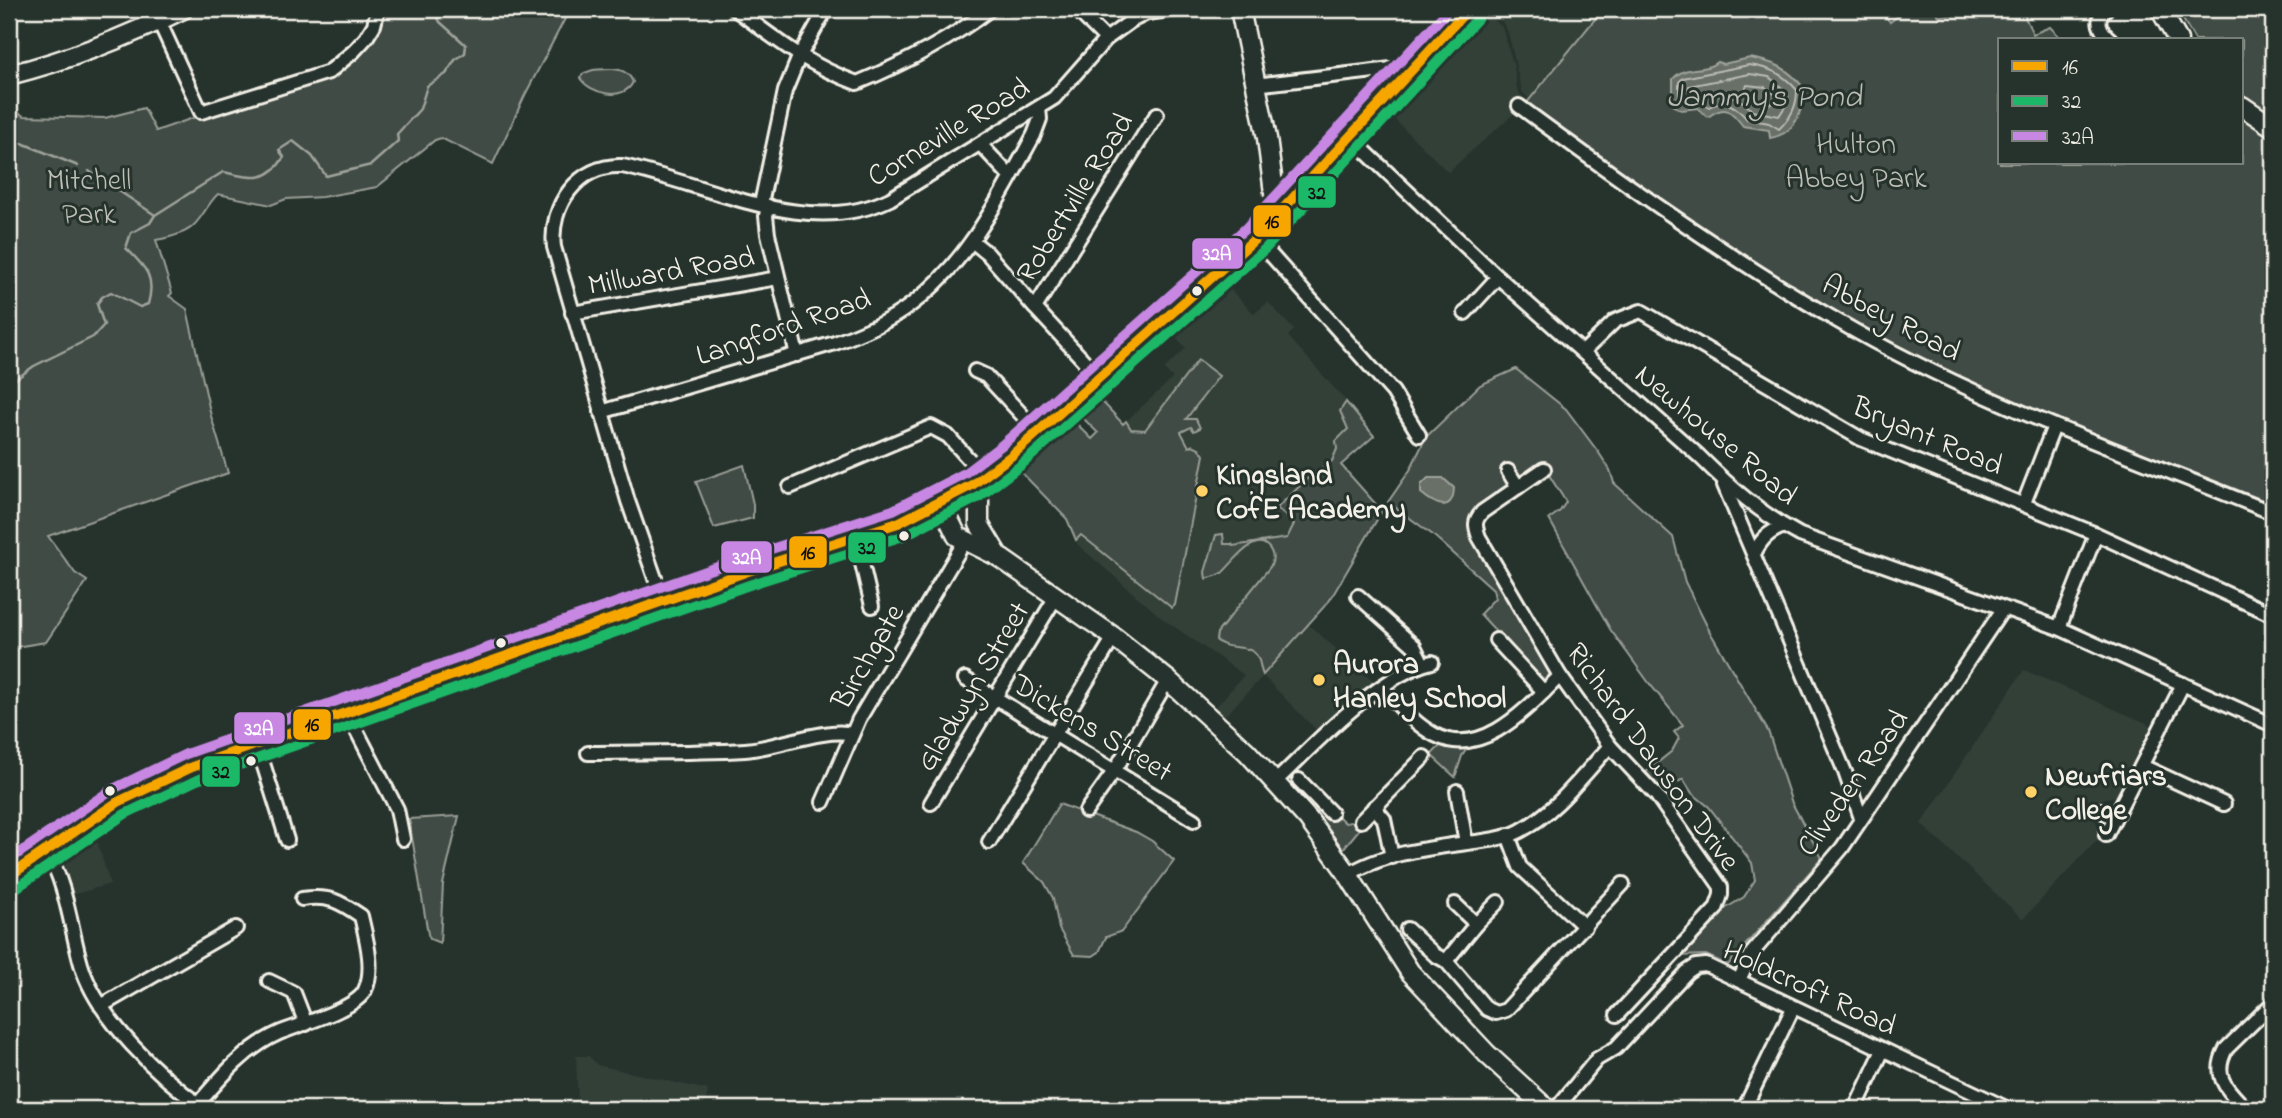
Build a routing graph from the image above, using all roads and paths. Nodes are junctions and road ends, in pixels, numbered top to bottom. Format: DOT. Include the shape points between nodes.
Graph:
graph roads {
  1 [pos="183,9"];
  2 [pos="378,9"];
  3 [pos="735,9"];
  4 [pos="826,9"];
  5 [pos="990,9"];
  6 [pos="1076,9"];
  7 [pos="1177,9"];
  8 [pos="1240,9"];
  9 [pos="2106,9"];
  10 [pos="2160,9"];
  11 [pos="1463,10"];
  12 [pos="159,21"];
  13 [pos="2109,38"];
  14 [pos="2177,38"];
  15 [pos="1106,39"];
  16 [pos="799,57"];
  17 [pos="1409,74"];
  18 [pos="9,75"];
  19 [pos="1255,85"];
  20 [pos="1519,107"];
  21 [pos="2244,107"];
  22 [pos="1039,108"];
  23 [pos="1157,114"];
  24 [pos="2273,127"];
  25 [pos="1351,138"];
  26 [pos="980,144"];
  27 [pos="1010,176"];
  28 [pos="765,205"];
  29 [pos="1287,207"];
  30 [pos="1255,238"];
  31 [pos="972,241"];
  32 [pos="1498,277"];
  33 [pos="778,278"];
  34 [pos="1035,308"];
  35 [pos="572,313"];
  36 [pos="1465,313"];
  37 [pos="1583,352"];
  38 [pos="797,355"];
  39 [pos="975,371"];
  40 [pos="1099,377"];
  41 [pos="601,412"];
  42 [pos="2054,426"];
  43 [pos="1038,432"];
  44 [pos="1419,435"];
  45 [pos="1544,469"];
  46 [pos="1508,471"];
  47 [pos="1722,480"];
  48 [pos="978,481"];
  49 [pos="790,487"];
  50 [pos="1518,487"];
  51 [pos="941,503"];
  52 [pos="2024,503"];
  53 [pos="2273,513"];
  54 [pos="1784,526"];
  55 [pos="2096,534"];
  56 [pos="856,538"];
  57 [pos="965,541"];
  58 [pos="1755,552"];
  59 [pos="999,556"];
  60 [pos="1057,595"];
  61 [pos="1358,596"];
  62 [pos="663,601"];
  63 [pos="872,606"];
  64 [pos="2003,609"];
  65 [pos="2273,615"];
  66 [pos="2059,628"];
  67 [pos="1114,637"];
  68 [pos="1496,640"];
  69 [pos="1560,676"];
  70 [pos="965,680"];
  71 [pos="1168,681"];
  72 [pos="2183,684"];
  73 [pos="1382,688"];
  74 [pos="1544,692"];
  75 [pos="994,698"];
  76 [pos="347,712"];
  77 [pos="2273,725"];
  78 [pos="852,734"];
  79 [pos="1055,734"];
  80 [pos="257,744"];
  81 [pos="1610,746"];
  82 [pos="588,752"];
  83 [pos="1424,757"];
  84 [pos="2142,766"];
  85 [pos="1115,770"];
  86 [pos="1276,781"];
  87 [pos="1457,791"];
  88 [pos="823,802"];
  89 [pos="1293,802"];
  90 [pos="932,803"];
  91 [pos="2224,804"];
  92 [pos="1374,807"];
  93 [pos="2099,810"];
  94 [pos="1086,811"];
  95 [pos="1331,813"];
  96 [pos="1861,818"];
  97 [pos="2114,818"];
  98 [pos="1194,820"];
  99 [pos="1361,821"];
  100 [pos="1508,835"];
  101 [pos="2106,835"];
  102 [pos="403,839"];
  103 [pos="287,840"];
  104 [pos="989,842"];
  105 [pos="1466,843"];
  106 [pos="47,852"];
  107 [pos="1392,857"];
  108 [pos="1346,872"];
  109 [pos="9,876"];
  110 [pos="1623,884"];
  111 [pos="302,899"];
  112 [pos="1498,902"];
  113 [pos="1455,904"];
  114 [pos="1476,924"];
  115 [pos="1585,927"];
  116 [pos="236,928"];
  117 [pos="1407,929"];
  118 [pos="1446,961"];
  119 [pos="277,980"];
  120 [pos="1739,980"];
  121 [pos="2273,1003"];
  122 [pos="101,1006"];
  123 [pos="1793,1008"];
  124 [pos="1618,1014"];
  125 [pos="306,1024"];
  126 [pos="1883,1050"];
  127 [pos="198,1104"];
  128 [pos="1745,1107"];
  129 [pos="183,1109"];
  130 [pos="1547,1109"];
  131 [pos="1556,1109"];
  132 [pos="1855,1109"];
  133 [pos="2008,1109"];
  134 [pos="2246,1109"];
  1 -- 12 [label="street"];
  2 -- 12 [label="street" via="366,38 329,72 201,112"];
  3 -- 16 [label="street"];
  4 -- 16 [label="street"];
  5 -- 16 [label="street" via="897,66 857,83"];
  6 -- 15 [label="street"];
  7 -- 15 [label="street, Corneville Road" via="1141,15"];
  8 -- 19 [label="street"];
  9 -- 13 [label="street" via="2099,23"];
  10 -- 14 [label="street"];
  11 -- 17 [label="highway"];
  12 -- 18 [label="street" via="48,65"];
  15 -- 22 [label="street, Corneville Road" via="1058,95"];
  16 -- 28 [label="street" via="785,91 770,154"];
  17 -- 19 [label="street" via="1400,68"];
  17 -- 25 [label="highway"];
  19 -- 29 [label="street" via="1274,193"];
  20 -- 42 [label="street, Abbey Road" via="1686,226 1837,321"];
  21 -- 24 [label="street"];
  22 -- 26 [label="street, Corneville Road"];
  22 -- 27 [label="street, Langford Road" via="1037,128"];
  23 -- 34 [label="street, Robertville Road"];
  25 -- 29 [label="highway"];
  25 -- 32 [label="street, Newhouse Road"];
  26 -- 27 [label="street"];
  26 -- 28 [label="street, Corneville Road" via="890,200 863,210 823,215"];
  27 -- 31 [label="street, Langford Road"];
  28 -- 33 [label="street"];
  28 -- 35 [label="street, Corneville Road" via="622,166 604,167 586,176 564,198 553,226 554,247"];
  29 -- 30 [label="highway"];
  30 -- 40 [label="highway"];
  30 -- 44 [label="street" via="1392,391"];
  31 -- 34 [label="street"];
  31 -- 38 [label="street, Langford Road" via="929,290 901,312 848,338"];
  32 -- 36 [label="street"];
  32 -- 37 [label="street, Newhouse Road"];
  33 -- 35 [label="street, Millward Road"];
  33 -- 38 [label="street"];
  34 -- 40 [label="street"];
  35 -- 41 [label="street, Corneville Road"];
  37 -- 47 [label="street, Newhouse Road"];
  37 -- 52 [label="street, Bryant Road" via="1615,321 1641,311 1860,439"];
  38 -- 41 [label="street, Langford Road"];
  39 -- 43 [label="street" via="986,376"];
  40 -- 43 [label="highway"];
  41 -- 62 [label="street, Corneville Road"];
  42 -- 52 [label="street"];
  42 -- 53 [label="street, Abbey Road"];
  43 -- 48 [label="highway"];
  45 -- 50 [label="street, Richard Dawson Drive"];
  46 -- 50 [label="street"];
  47 -- 54 [label="street, Newhouse Road"];
  47 -- 58 [label="street"];
  48 -- 49 [label="street" via="948,436 931,427"];
  48 -- 51 [label="highway"];
  48 -- 59 [label="street" via="979,524"];
  50 -- 69 [label="street, Richard Dawson Drive" via="1482,512 1475,525"];
  51 -- 56 [label="highway"];
  51 -- 57 [label="street" via="950,526"];
  52 -- 55 [label="street, Bryant Road"];
  54 -- 58 [label="street" via="1761,539"];
  54 -- 64 [label="street, Newhouse Road"];
  55 -- 65 [label="street, Bryant Road"];
  55 -- 66 [label="street"];
  56 -- 62 [label="highway"];
  56 -- 63 [label="street"];
  57 -- 59 [label="street"];
  57 -- 78 [label="street, Birchgate"];
  58 -- 96 [label="street"];
  59 -- 60 [label="street"];
  60 -- 67 [label="street"];
  60 -- 75 [label="street, Gladwyn Street"];
  61 -- 73 [label="street" via="1427,663"];
  62 -- 76 [label="highway"];
  64 -- 66 [label="street, Newhouse Road"];
  64 -- 96 [label="street, Cliveden Road"];
  66 -- 72 [label="street, Newhouse Road"];
  67 -- 71 [label="street"];
  67 -- 79 [label="street"];
  68 -- 74 [label="street"];
  69 -- 74 [label="street"];
  69 -- 81 [label="street, Richard Dawson Drive"];
  70 -- 75 [label="street, Dickens Street"];
  71 -- 85 [label="street"];
  71 -- 86 [label="street"];
  72 -- 77 [label="street, Newhouse Road"];
  72 -- 84 [label="street"];
  73 -- 74 [label="street" via="1434,735 1464,741 1499,730"];
  73 -- 86 [label="street"];
  75 -- 79 [label="street, Dickens Street"];
  75 -- 90 [label="street, Gladwyn Street"];
  76 -- 80 [label="highway"];
  76 -- 102 [label="street" via="397,809"];
  78 -- 82 [label="street" via="835,732 746,750"];
  78 -- 88 [label="street, Birchgate"];
  79 -- 85 [label="street, Dickens Street"];
  79 -- 104 [label="street"];
  80 -- 103 [label="street"];
  80 -- 106 [label="highway" via="148,786"];
  81 -- 100 [label="street" via="1546,814"];
  81 -- 124 [label="street, Richard Dawson Drive" via="1657,796 1721,887 1716,909"];
  83 -- 92 [label="street" via="1408,764"];
  84 -- 91 [label="street"];
  84 -- 97 [label="street"];
  85 -- 94 [label="street"];
  85 -- 98 [label="street, Dickens Street"];
  86 -- 89 [label="street"];
  87 -- 105 [label="street"];
  89 -- 95 [label="street" via="1303,785"];
  89 -- 108 [label="street"];
  92 -- 99 [label="street"];
  92 -- 107 [label="street" via="1384,819"];
  93 -- 97 [label="street"];
  96 -- 120 [label="street, Cliveden Road" via="1842,848 1752,953"];
  97 -- 101 [label="street"];
  100 -- 105 [label="street"];
  100 -- 115 [label="street" via="1520,867"];
  105 -- 107 [label="street"];
  106 -- 109 [label="highway"];
  106 -- 122 [label="street" via="57,868 82,968"];
  107 -- 108 [label="street"];
  108 -- 130 [label="street" via="1410,972 1478,1045"];
  110 -- 115 [label="street"];
  111 -- 125 [label="street" via="332,898 361,916 369,979 364,994"];
  112 -- 114 [label="street"];
  113 -- 114 [label="street"];
  114 -- 118 [label="street"];
  115 -- 118 [label="street" via="1506,1010 1496,1013 1487,1009"];
  116 -- 122 [label="street"];
  117 -- 118 [label="street"];
  119 -- 125 [label="street" via="294,993"];
  120 -- 123 [label="street, Holdcroft Road"];
  120 -- 131 [label="street, Holdcroft Road" via="1696,965 1616,1048 1597,1059"];
  121 -- 134 [label="street" via="2221,1059 2225,1086"];
  122 -- 127 [label="street" via="128,1039"];
  123 -- 126 [label="street, Holdcroft Road"];
  123 -- 128 [label="street"];
  125 -- 127 [label="street" via="277,1034 243,1056"];
  126 -- 132 [label="street"];
  126 -- 133 [label="street, Holdcroft Road"];
  127 -- 129 [label="street"];
}
